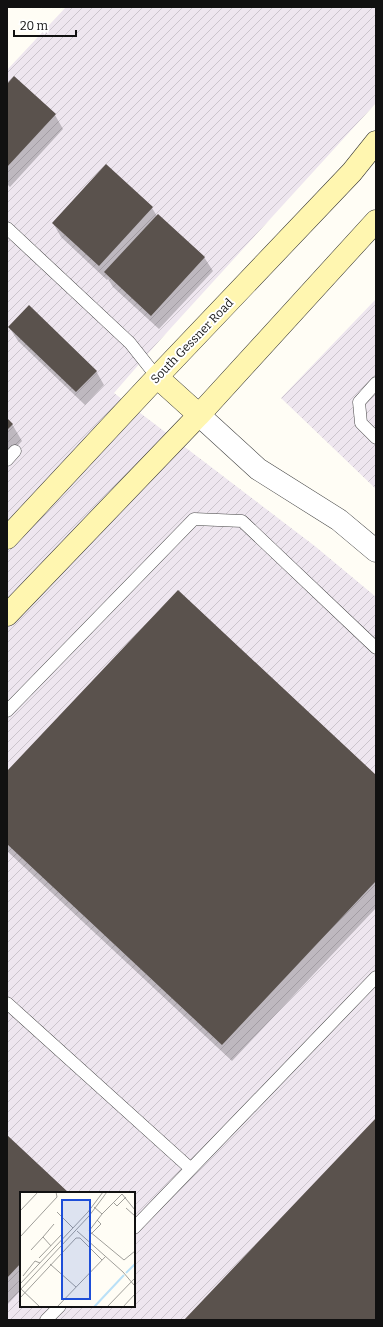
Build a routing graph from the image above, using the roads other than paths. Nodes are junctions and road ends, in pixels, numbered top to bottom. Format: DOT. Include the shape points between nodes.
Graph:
graph roads {
  1 [pos="376,142"];
  2 [pos="376,221"];
  3 [pos="7,228"];
  4 [pos="157,376"];
  5 [pos="376,383"];
  6 [pos="199,415"];
  7 [pos="376,438"];
  8 [pos="7,538"];
  9 [pos="376,550"];
  10 [pos="7,615"];
  11 [pos="375,644"];
  12 [pos="7,711"];
  13 [pos="376,976"];
  14 [pos="7,1004"];
  15 [pos="191,1169"];
  16 [pos="135,1227"];
  17 [pos="59,1307"];
  18 [pos="46,1320"];
  1 -- 4 [label="main road, South Gessner Road" via="352,172"];
  2 -- 6 [label="main road"];
  3 -- 4 [label="lane" via="130,343"];
  4 -- 6 [label="main road"];
  4 -- 8 [label="main road, South Gessner Road"];
  5 -- 7 [label="lane" via="359,402 361,423"];
  6 -- 9 [label="street" via="258,469 340,520"];
  6 -- 10 [label="main road"];
  11 -- 12 [label="lane" via="242,521 194,519"];
  13 -- 15 [label="lane"];
  14 -- 15 [label="lane"];
  15 -- 16 [label="lane"];
  17 -- 18 [label="lane"];
}
